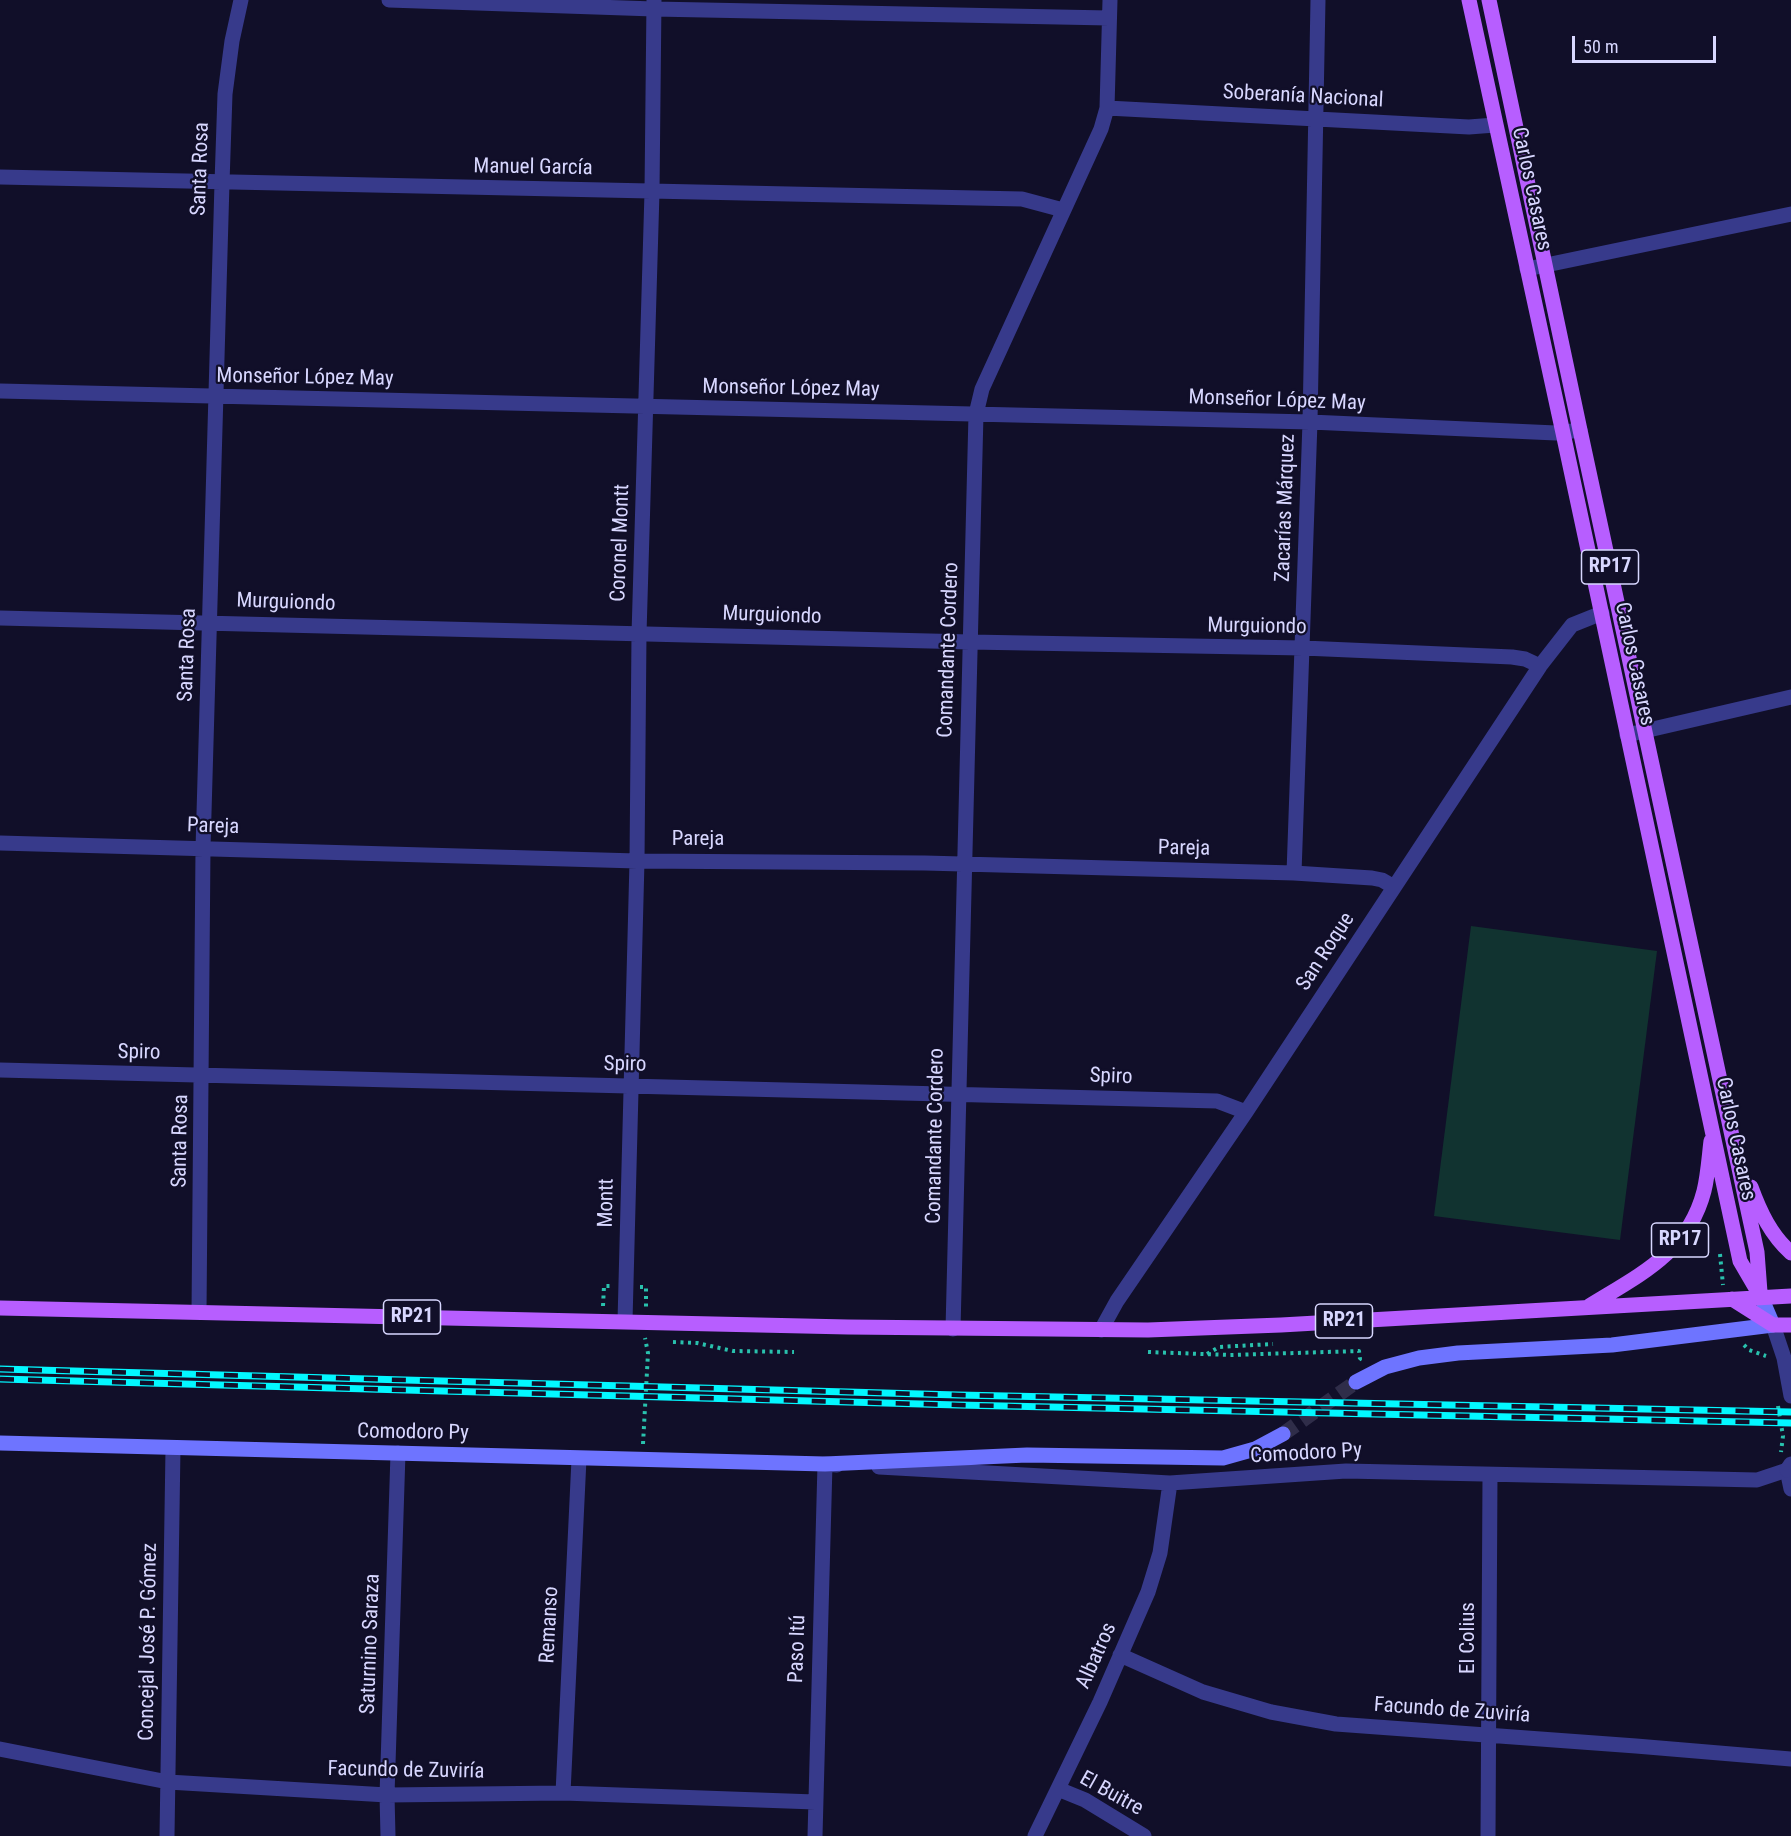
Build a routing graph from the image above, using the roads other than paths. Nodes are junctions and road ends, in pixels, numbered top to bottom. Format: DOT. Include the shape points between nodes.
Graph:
graph roads {
  1 [pos="241,0"];
  2 [pos="389,0"];
  3 [pos="1110,0"];
  4 [pos="1318,0"];
  5 [pos="1469,0"];
  6 [pos="1490,0"];
  7 [pos="654,4"];
  8 [pos="1109,18"];
  9 [pos="1107,108"];
  10 [pos="1317,119"];
  11 [pos="1496,125"];
  12 [pos="0,177"];
  13 [pos="222,183"];
  14 [pos="651,192"];
  15 [pos="1063,210"];
  16 [pos="1791,214"];
  17 [pos="1546,266"];
  18 [pos="1527,269"];
  19 [pos="0,391"];
  20 [pos="215,397"];
  21 [pos="646,406"];
  22 [pos="976,414"];
  23 [pos="1310,422"];
  24 [pos="1580,430"];
  25 [pos="1563,433"];
  26 [pos="1602,613"];
  27 [pos="0,618"];
  28 [pos="210,622"];
  29 [pos="639,634"];
  30 [pos="970,642"];
  31 [pos="1303,648"];
  32 [pos="1540,666"];
  33 [pos="1791,697"];
  34 [pos="1646,731"];
  35 [pos="1628,735"];
  36 [pos="0,843"];
  37 [pos="204,848"];
  38 [pos="637,861"];
  39 [pos="964,865"];
  40 [pos="1294,873"];
  41 [pos="1394,887"];
  42 [pos="0,1070"];
  43 [pos="202,1075"];
  44 [pos="631,1087"];
  45 [pos="958,1094"];
  46 [pos="1246,1112"];
  47 [pos="1712,1129"];
  48 [pos="1731,1133"];
  49 [pos="1791,1253"];
  50 [pos="1791,1296"];
  51 [pos="1761,1298"];
  52 [pos="1730,1299"];
  53 [pos="0,1308"];
  54 [pos="1586,1308"];
  55 [pos="199,1312"];
  56 [pos="625,1321"];
  57 [pos="1773,1325"];
  58 [pos="1791,1325"];
  59 [pos="953,1329"];
  60 [pos="1101,1330"];
  61 [pos="1356,1382"];
  62 [pos="1784,1397"];
  63 [pos="1283,1434"];
  64 [pos="0,1443"];
  65 [pos="173,1448"];
  66 [pos="398,1453"];
  67 [pos="579,1459"];
  68 [pos="825,1464"];
  69 [pos="1785,1464"];
  70 [pos="1490,1475"];
  71 [pos="1170,1483"];
  72 [pos="1791,1489"];
  73 [pos="1120,1655"];
  74 [pos="1490,1735"];
  75 [pos="0,1749"];
  76 [pos="1791,1760"];
  77 [pos="168,1782"];
  78 [pos="1058,1788"];
  79 [pos="563,1793"];
  80 [pos="387,1795"];
  81 [pos="814,1802"];
  82 [pos="167,1836"];
  83 [pos="388,1836"];
  84 [pos="815,1836"];
  85 [pos="1035,1836"];
  86 [pos="1144,1836"];
  87 [pos="1488,1836"];
  1 -- 13 [label="street, Santa Rosa" via="225,94"];
  2 -- 7 [label="street"];
  3 -- 8 [label="street, Comandante Cordero"];
  4 -- 10 [label="street, Zacarías Márquez"];
  5 -- 11 [label="main road, Carlos Casares / RP17"];
  6 -- 17 [label="main road, Carlos Casares / RP17"];
  7 -- 8 [label="street"];
  7 -- 14 [label="street, Coronel Montt"];
  8 -- 9 [label="street, Comandante Cordero"];
  9 -- 10 [label="street, Soberanía Nacional"];
  9 -- 15 [label="street, Comandante Cordero"];
  10 -- 11 [label="street, Soberanía Nacional"];
  10 -- 23 [label="street, Zacarías Márquez"];
  11 -- 18 [label="main road, Carlos Casares / RP17"];
  12 -- 13 [label="street, Manuel García"];
  13 -- 14 [label="street, Manuel García"];
  13 -- 20 [label="street, Santa Rosa"];
  14 -- 15 [label="street, Manuel García" via="1022,200"];
  14 -- 21 [label="street, Coronel Montt"];
  15 -- 22 [label="street, Comandante Cordero" via="982,389"];
  16 -- 17 [label="street"];
  17 -- 18 [label="street"];
  17 -- 24 [label="main road, Carlos Casares / RP17"];
  18 -- 25 [label="main road, Carlos Casares / RP17"];
  19 -- 20 [label="street, Monseñor López May"];
  20 -- 21 [label="street, Monseñor López May"];
  20 -- 28 [label="street, Santa Rosa"];
  21 -- 22 [label="street, Monseñor López May"];
  21 -- 29 [label="street, Coronel Montt"];
  22 -- 23 [label="street, Monseñor López May"];
  22 -- 30 [label="street, Comandante Cordero"];
  23 -- 25 [label="street, Monseñor López May"];
  23 -- 31 [label="street, Zacarías Márquez"];
  24 -- 25 [label="street, Monseñor López May"];
  24 -- 34 [label="main road, Carlos Casares / RP17"];
  25 -- 26 [label="main road, Carlos Casares / RP17"];
  26 -- 32 [label="street, San Roque" via="1572,625"];
  26 -- 35 [label="main road, Carlos Casares / RP17"];
  27 -- 28 [label="street, Murguiondo"];
  28 -- 29 [label="street, Murguiondo"];
  28 -- 37 [label="street, Santa Rosa"];
  29 -- 30 [label="street, Murguiondo"];
  29 -- 38 [label="street, Coronel Montt"];
  30 -- 31 [label="street, Murguiondo"];
  30 -- 39 [label="street, Comandante Cordero"];
  31 -- 32 [label="street, Murguiondo" via="1512,657"];
  31 -- 40 [label="street, Zacarías Márquez"];
  32 -- 41 [label="street, San Roque"];
  33 -- 34 [label="street"];
  34 -- 35 [label="street"];
  34 -- 48 [label="main road, Carlos Casares / RP17"];
  35 -- 47 [label="main road, Carlos Casares / RP17"];
  36 -- 37 [label="street, Pareja"];
  37 -- 38 [label="street, Pareja"];
  37 -- 43 [label="street, Santa Rosa"];
  38 -- 39 [label="street, Pareja"];
  38 -- 44 [label="street, Coronel Montt"];
  39 -- 40 [label="street, Pareja"];
  39 -- 45 [label="street, Comandante Cordero"];
  40 -- 41 [label="street, Pareja" via="1372,878"];
  41 -- 46 [label="street, San Roque"];
  42 -- 43 [label="street, Spiro"];
  43 -- 44 [label="street, Spiro"];
  43 -- 55 [label="street, Santa Rosa"];
  44 -- 45 [label="street, Spiro"];
  44 -- 56 [label="street, Montt"];
  45 -- 46 [label="street, Spiro" via="1216,1101"];
  45 -- 59 [label="street, Comandante Cordero"];
  46 -- 60 [label="street, San Roque"];
  47 -- 51 [label="main road, Carlos Casares / RP17" via="1740,1260"];
  47 -- 54 [label="main road, RP17" via="1704,1190 1682,1238 1648,1270"];
  48 -- 49 [label="main road, RP17" via="1763,1218"];
  48 -- 51 [label="main road, Carlos Casares / RP17" via="1757,1252"];
  50 -- 51 [label="main road, RP21"];
  51 -- 52 [label="main road, RP21"];
  51 -- 57 [label="main road, Carlos Casares / RP17"];
  52 -- 54 [label="main road, RP21"];
  52 -- 57 [label="main road"];
  53 -- 55 [label="main road, RP21"];
  54 -- 60 [label="main road, RP21" via="1281,1325"];
  55 -- 56 [label="main road, RP21"];
  56 -- 59 [label="main road, RP21"];
  57 -- 58 [label="main road"];
  57 -- 61 [label="main road" via="1612,1346 1419,1358 1385,1366"];
  57 -- 62 [label="street, Carlos Casares" via="1784,1359"];
  59 -- 60 [label="main road, RP21"];
  63 -- 68 [label="main road, Comodoro Py" via="1255,1449 1223,1458 1027,1455"];
  64 -- 65 [label="main road, Comodoro Py"];
  65 -- 66 [label="main road, Comodoro Py"];
  65 -- 77 [label="street, Concejal José P. Gómez"];
  66 -- 67 [label="main road, Comodoro Py"];
  66 -- 80 [label="street, Saturnino Saraza"];
  67 -- 68 [label="main road, Comodoro Py"];
  67 -- 79 [label="street, Remanso"];
  68 -- 71 [label="street, Comodoro Py"];
  68 -- 81 [label="street, Paso Itú"];
  69 -- 70 [label="street, Comodoro Py" via="1757,1480"];
  69 -- 72 [label="street"];
  70 -- 71 [label="street, Comodoro Py" via="1346,1471"];
  70 -- 74 [label="street, El Colius"];
  71 -- 73 [label="street, Albatros" via="1160,1553 1148,1592"];
  73 -- 74 [label="street, Facundo de Zuviría" via="1203,1692 1270,1712 1336,1724"];
  73 -- 78 [label="street, Albatros"];
  74 -- 76 [label="street, Facundo de Zuviría"];
  74 -- 87 [label="street, El Colius"];
  75 -- 77 [label="street, Facundo de Zuviría"];
  77 -- 80 [label="street, Facundo de Zuviría"];
  77 -- 82 [label="street, Concejal José P. Gómez"];
  78 -- 85 [label="street, Albatros"];
  78 -- 86 [label="street, El Buitre"];
  79 -- 80 [label="street, Facundo de Zuviría"];
  79 -- 81 [label="street, Facundo de Zuviría"];
  80 -- 83 [label="street, Saturnino Saraza"];
  81 -- 84 [label="street, Paso Itú"];
}
